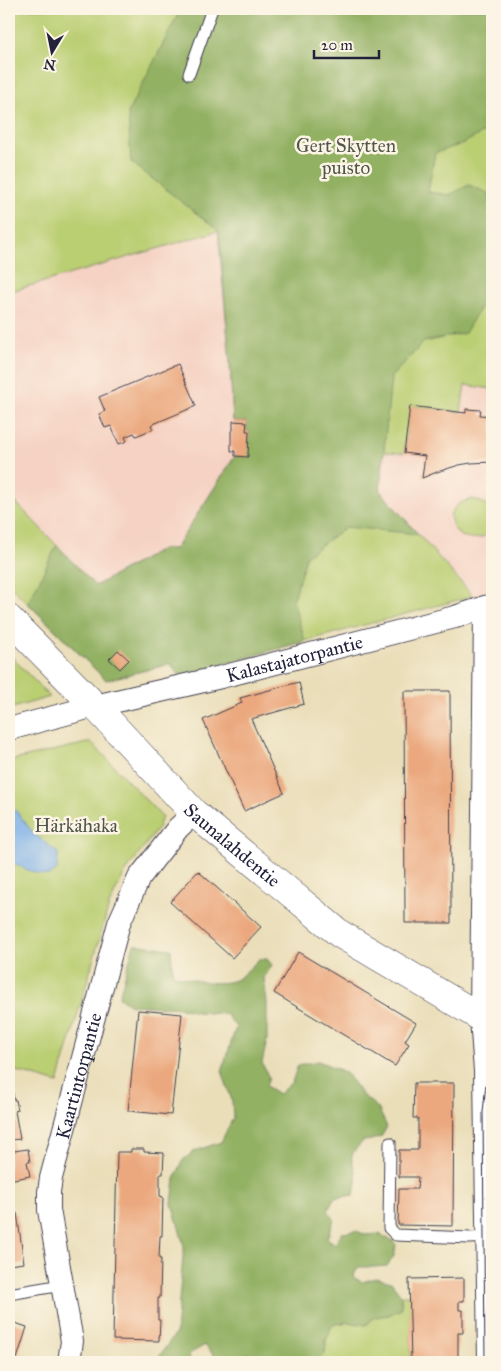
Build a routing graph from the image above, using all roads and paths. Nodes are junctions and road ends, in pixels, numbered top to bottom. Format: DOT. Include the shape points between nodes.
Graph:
graph roads {
  1 [pos="212,9"];
  2 [pos="189,74"];
  3 [pos="489,606"];
  4 [pos="9,619"];
  5 [pos="95,706"];
  6 [pos="9,729"];
  7 [pos="194,813"];
  8 [pos="487,1021"];
  9 [pos="390,1143"];
  10 [pos="487,1237"];
  11 [pos="62,1285"];
  12 [pos="9,1294"];
  13 [pos="69,1362"];
  14 [pos="489,1362"];
  1 -- 2 [label="lane"];
  3 -- 5 [label="street, Kalastajatorpantie" via="418,627"];
  3 -- 8 [label="street"];
  4 -- 5 [label="street, Saunalahdentie"];
  5 -- 6 [label="street, Kalastajatorpantie"];
  5 -- 7 [label="street, Saunalahdentie"];
  7 -- 8 [label="street, Saunalahdentie" via="340,934"];
  7 -- 11 [label="street, Kaartintorpantie" via="178,828 139,878 119,923 50,1185 49,1210"];
  8 -- 10 [label="street"];
  9 -- 10 [label="lane" via="389,1228 396,1236"];
  10 -- 14 [label="street"];
  11 -- 12 [label="lane"];
  11 -- 13 [label="street, Kaartintorpantie" via="72,1341"];
}
